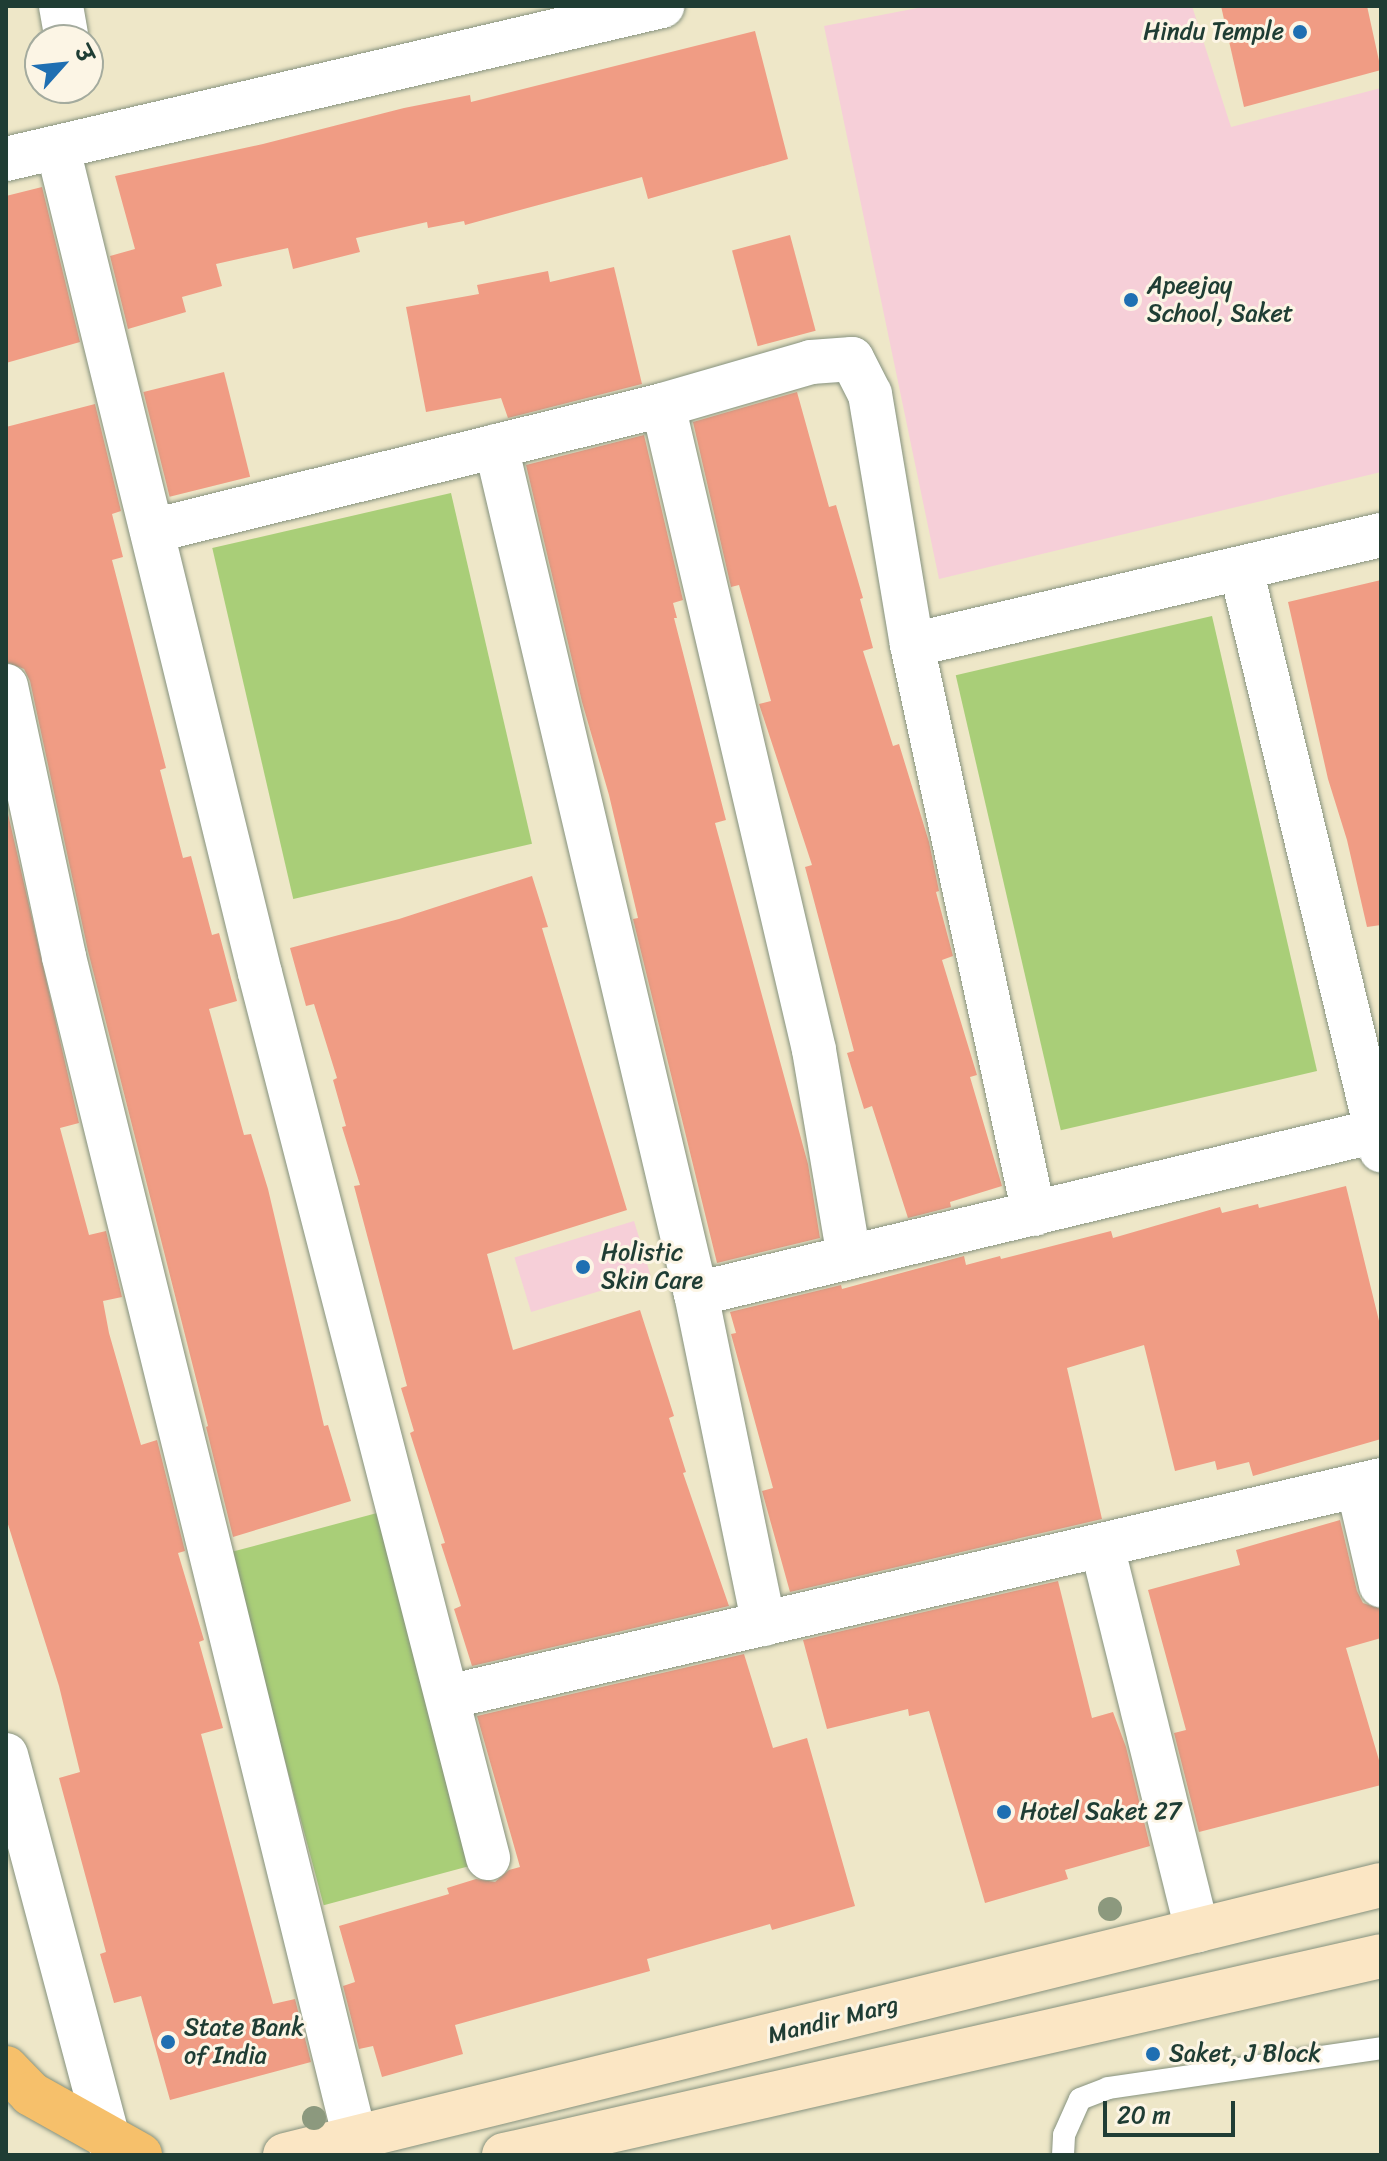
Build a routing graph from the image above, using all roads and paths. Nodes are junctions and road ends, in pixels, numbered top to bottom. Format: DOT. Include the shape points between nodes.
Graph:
graph roads {
  1 [pos="662,6"];
  2 [pos="58,149"];
  3 [pos="6,159"];
  4 [pos="663,405"];
  5 [pos="496,446"];
  6 [pos="152,531"];
  7 [pos="1381,535"];
  8 [pos="1241,569"];
  9 [pos="912,645"];
  10 [pos="6,686"];
  11 [pos="1379,1140"];
  12 [pos="1034,1214"];
  13 [pos="849,1257"];
  14 [pos="696,1294"];
  15 [pos="1370,1483"];
  16 [pos="1102,1546"];
  17 [pos="1381,1585"];
  18 [pos="764,1624"];
  19 [pos="448,1697"];
  20 [pos="6,1755"];
  21 [pos="488,1858"];
  22 [pos="1381,1885"];
  23 [pos="1197,1930"];
  24 [pos="1381,1956"];
  25 [pos="1381,2048"];
  26 [pos="6,2068"];
  27 [pos="355,2138"];
  28 [pos="124,2148"];
  29 [pos="285,2155"];
  30 [pos="504,2155"];
  31 [pos="1063,2155"];
  1 -- 2 [label="street"];
  2 -- 3 [label="street"];
  2 -- 6 [label="street"];
  4 -- 5 [label="street"];
  4 -- 9 [label="street" via="811,362 852,359 870,394"];
  4 -- 13 [label="street" via="814,1050"];
  5 -- 6 [label="street"];
  5 -- 14 [label="street"];
  6 -- 19 [label="street" via="260,973"];
  7 -- 8 [label="street"];
  8 -- 9 [label="street"];
  8 -- 11 [label="street"];
  9 -- 12 [label="street"];
  10 -- 27 [label="street" via="64,957"];
  11 -- 12 [label="street"];
  12 -- 13 [label="street"];
  13 -- 14 [label="street"];
  14 -- 18 [label="street"];
  15 -- 16 [label="street"];
  15 -- 17 [label="street"];
  16 -- 18 [label="street"];
  16 -- 23 [label="street"];
  18 -- 19 [label="street"];
  19 -- 21 [label="street"];
  20 -- 28 [label="street"];
  22 -- 23 [label="main road, Mandir Marg"];
  23 -- 27 [label="main road, Mandir Marg"];
  24 -- 30 [label="main road"];
  25 -- 31 [label="lane" via="1108,2088 1080,2099 1064,2135"];
  26 -- 28 [label="main road" via="31,2094"];
  27 -- 29 [label="main road, Mandir Marg"];
}
